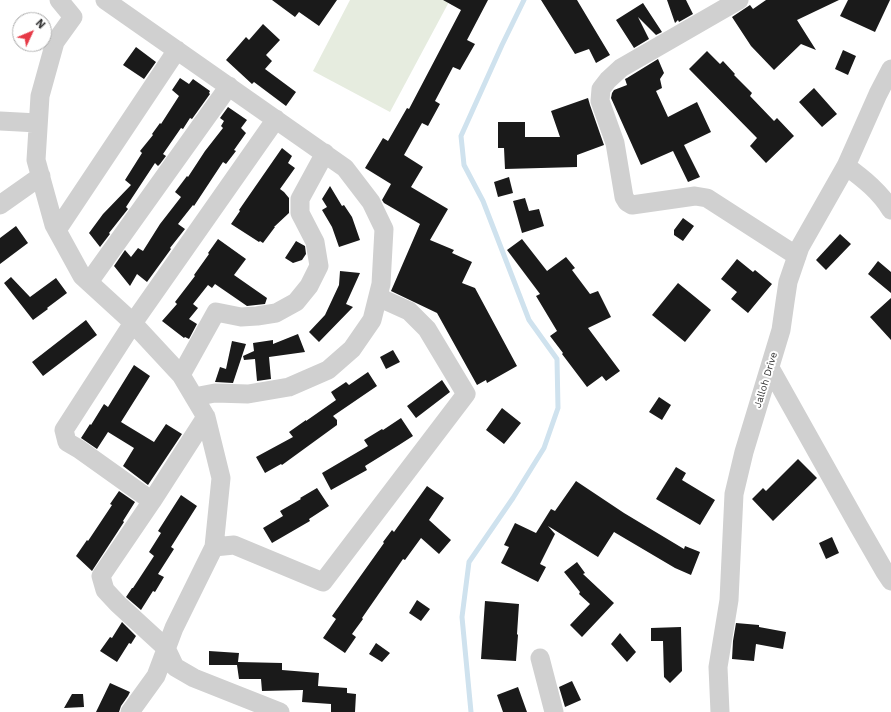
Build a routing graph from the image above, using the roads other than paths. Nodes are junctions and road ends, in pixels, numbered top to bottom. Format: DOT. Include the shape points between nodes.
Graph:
graph roads {
  1 [pos="59,0"];
  2 [pos="739,0"];
  3 [pos="110,1"];
  4 [pos="177,50"];
  5 [pos="891,68"];
  6 [pos="229,86"];
  7 [pos="276,119"];
  8 [pos="0,122"];
  9 [pos="38,123"];
  10 [pos="325,153"];
  11 [pos="846,166"];
  12 [pos="41,176"];
  13 [pos="0,205"];
  14 [pos="891,210"];
  15 [pos="57,230"];
  16 [pos="797,256"];
  17 [pos="89,282"];
  18 [pos="378,297"];
  19 [pos="133,324"];
  20 [pos="770,368"];
  21 [pos="181,375"];
  22 [pos="194,397"];
  23 [pos="206,417"];
  24 [pos="152,501"];
  25 [pos="214,547"];
  26 [pos="891,581"];
  27 [pos="166,648"];
  28 [pos="540,658"];
  29 [pos="130,712"];
  30 [pos="280,712"];
  31 [pos="554,712"];
  32 [pos="720,712"];
  1 -- 9 [label="street" via="73,17 56,42 40,96"];
  2 -- 16 [label="street" via="621,68 601,89 600,101 615,143 627,202 632,204 695,196 707,198"];
  3 -- 4 [label="street"];
  4 -- 6 [label="street"];
  4 -- 15 [label="street"];
  5 -- 11 [label="street, Jalloh Drive"];
  6 -- 7 [label="street"];
  6 -- 17 [label="street"];
  7 -- 10 [label="street"];
  7 -- 19 [label="street"];
  8 -- 9 [label="street"];
  9 -- 12 [label="street" via="36,160"];
  10 -- 18 [label="street" via="345,168 372,202 384,229 382,284"];
  10 -- 21 [label="street" via="300,199 300,213 315,242 319,266 309,286 296,302 276,313 241,317 216,312"];
  11 -- 14 [label="street" via="871,185"];
  11 -- 16 [label="street, Jalloh Drive"];
  12 -- 13 [label="street"];
  12 -- 15 [label="street"];
  15 -- 17 [label="street" via="82,276"];
  16 -- 20 [label="street, Jalloh Drive" via="788,282 781,330"];
  17 -- 19 [label="street"];
  18 -- 22 [label="street" via="372,320 352,349 328,370 289,388 248,394 215,393"];
  18 -- 25 [label="street" via="409,311 427,329 466,394 323,582 234,545"];
  19 -- 21 [label="street"];
  19 -- 24 [label="street" via="64,430 67,442"];
  20 -- 26 [label="street"];
  20 -- 32 [label="street, Jalloh Drive" via="734,494 729,600 718,667"];
  21 -- 22 [label="street"];
  22 -- 23 [label="street"];
  23 -- 24 [label="street"];
  23 -- 25 [label="street" via="221,478"];
  24 -- 27 [label="street" via="101,576 105,590 114,600"];
  25 -- 27 [label="street"];
  27 -- 29 [label="street" via="156,676"];
  27 -- 30 [label="street" via="174,667 194,678"];
  28 -- 31 [label="street"];
}
